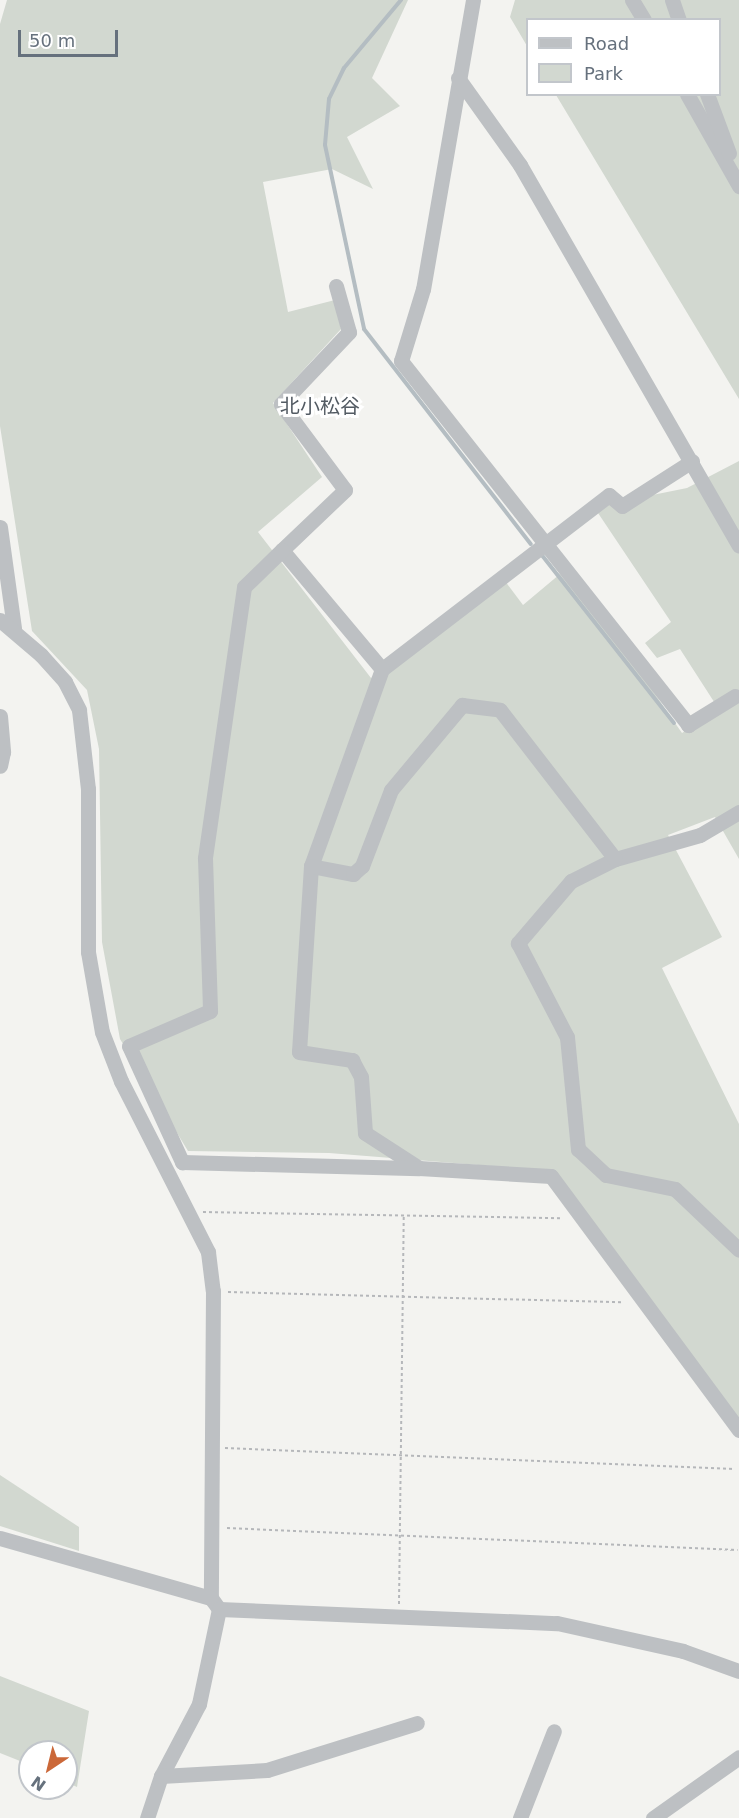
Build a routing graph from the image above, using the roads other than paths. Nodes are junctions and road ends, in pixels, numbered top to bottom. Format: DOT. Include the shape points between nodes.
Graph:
graph roads {
  1 [pos="473,0"];
  2 [pos="632,0"];
  3 [pos="672,0"];
  4 [pos="643,18"];
  5 [pos="678,18"];
  6 [pos="458,78"];
  7 [pos="688,96"];
  8 [pos="708,96"];
  9 [pos="739,184"];
  10 [pos="336,286"];
  11 [pos="692,461"];
  12 [pos="0,527"];
  13 [pos="546,545"];
  14 [pos="739,546"];
  15 [pos="282,550"];
  16 [pos="0,620"];
  17 [pos="14,628"];
  18 [pos="382,669"];
  19 [pos="735,696"];
  20 [pos="0,716"];
  21 [pos="0,766"];
  22 [pos="739,812"];
  23 [pos="615,859"];
  24 [pos="311,866"];
  25 [pos="419,1168"];
  26 [pos="739,1250"];
  27 [pos="739,1430"];
  28 [pos="0,1538"];
  29 [pos="215,1603"];
  30 [pos="739,1671"];
  31 [pos="417,1723"];
  32 [pos="554,1731"];
  33 [pos="739,1757"];
  34 [pos="161,1776"];
  35 [pos="147,1818"];
  36 [pos="520,1818"];
  37 [pos="653,1818"];
  1 -- 6 [label="street"];
  2 -- 4 [label="street"];
  3 -- 5 [label="street"];
  6 -- 11 [label="street" via="520,165"];
  6 -- 13 [label="street" via="423,290 401,361"];
  7 -- 9 [label="street"];
  8 -- 9 [label="street"];
  10 -- 15 [label="street" via="349,332 281,404 345,490"];
  11 -- 13 [label="street" via="622,506 609,495"];
  11 -- 14 [label="street"];
  12 -- 17 [label="street"];
  13 -- 18 [label="street"];
  13 -- 19 [label="street" via="688,725"];
  15 -- 18 [label="street"];
  15 -- 25 [label="street" via="244,587 205,858 210,1011 129,1046 182,1161"];
  16 -- 17 [label="street"];
  17 -- 29 [label="street" via="65,682 79,710 88,801 88,952 102,1032 121,1081 208,1252 213,1291"];
  18 -- 24 [label="street"];
  20 -- 21 [label="street"];
  22 -- 23 [label="street" via="700,835"];
  23 -- 24 [label="street" via="500,710 462,705 391,790 363,866 353,874"];
  23 -- 26 [label="street" via="571,881 518,944 567,1037 578,1149 606,1175 675,1189"];
  24 -- 25 [label="street" via="299,1052 352,1060 361,1077 365,1133"];
  25 -- 27 [label="street" via="551,1176"];
  28 -- 29 [label="street"];
  29 -- 30 [label="street" via="556,1623 683,1651"];
  29 -- 34 [label="street" via="199,1704"];
  31 -- 34 [label="street" via="267,1770"];
  32 -- 36 [label="street"];
  33 -- 37 [label="street"];
  34 -- 35 [label="street"];
}
